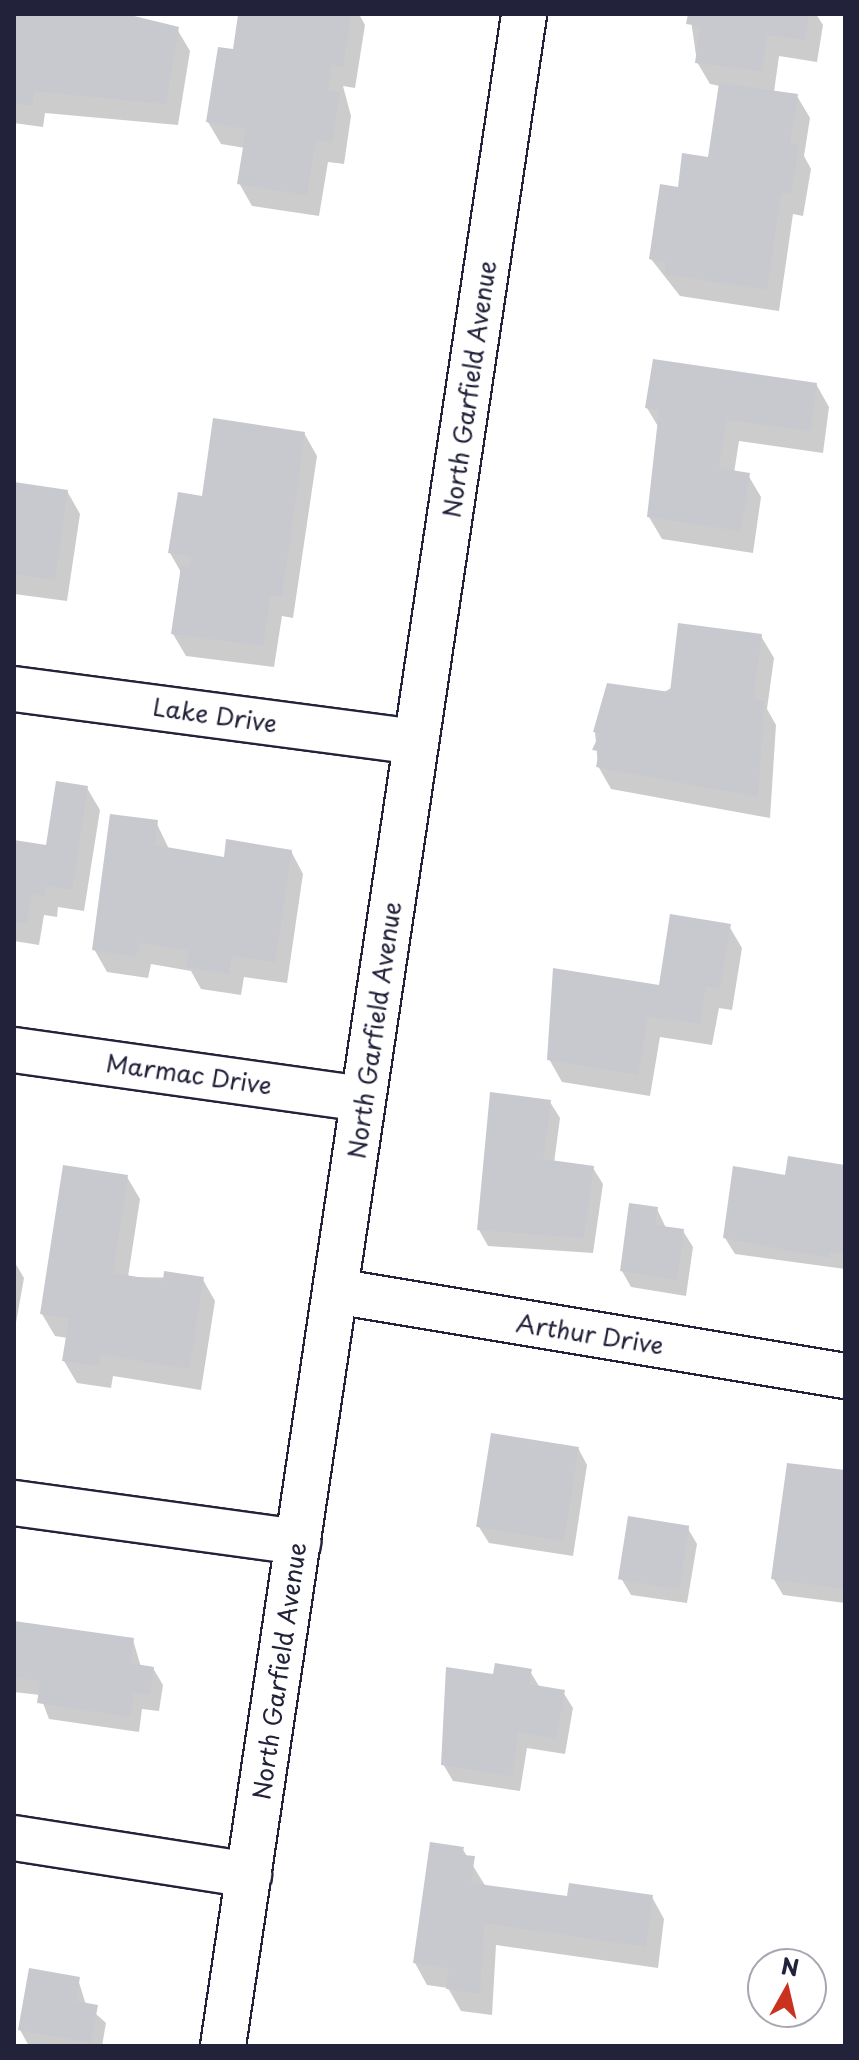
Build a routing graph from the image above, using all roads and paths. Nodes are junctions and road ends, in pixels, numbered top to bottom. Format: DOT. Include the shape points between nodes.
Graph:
graph roads {
  1 [pos="524,14"];
  2 [pos="14,689"];
  3 [pos="416,742"];
  4 [pos="14,1050"];
  5 [pos="363,1099"];
  6 [pos="335,1291"];
  7 [pos="845,1376"];
  8 [pos="14,1503"];
  9 [pos="298,1542"];
  10 [pos="14,1838"];
  11 [pos="249,1875"];
  12 [pos="223,2046"];
  1 -- 3 [label="street, North Garfield Avenue"];
  2 -- 3 [label="street, Lake Drive"];
  3 -- 5 [label="street, North Garfield Avenue"];
  4 -- 5 [label="street, Marmac Drive"];
  5 -- 6 [label="street, North Garfield Avenue"];
  6 -- 7 [label="street, Arthur Drive"];
  6 -- 9 [label="street, North Garfield Avenue"];
  8 -- 9 [label="street"];
  9 -- 11 [label="street, North Garfield Avenue"];
  10 -- 11 [label="street"];
  11 -- 12 [label="street, North Garfield Avenue"];
}
